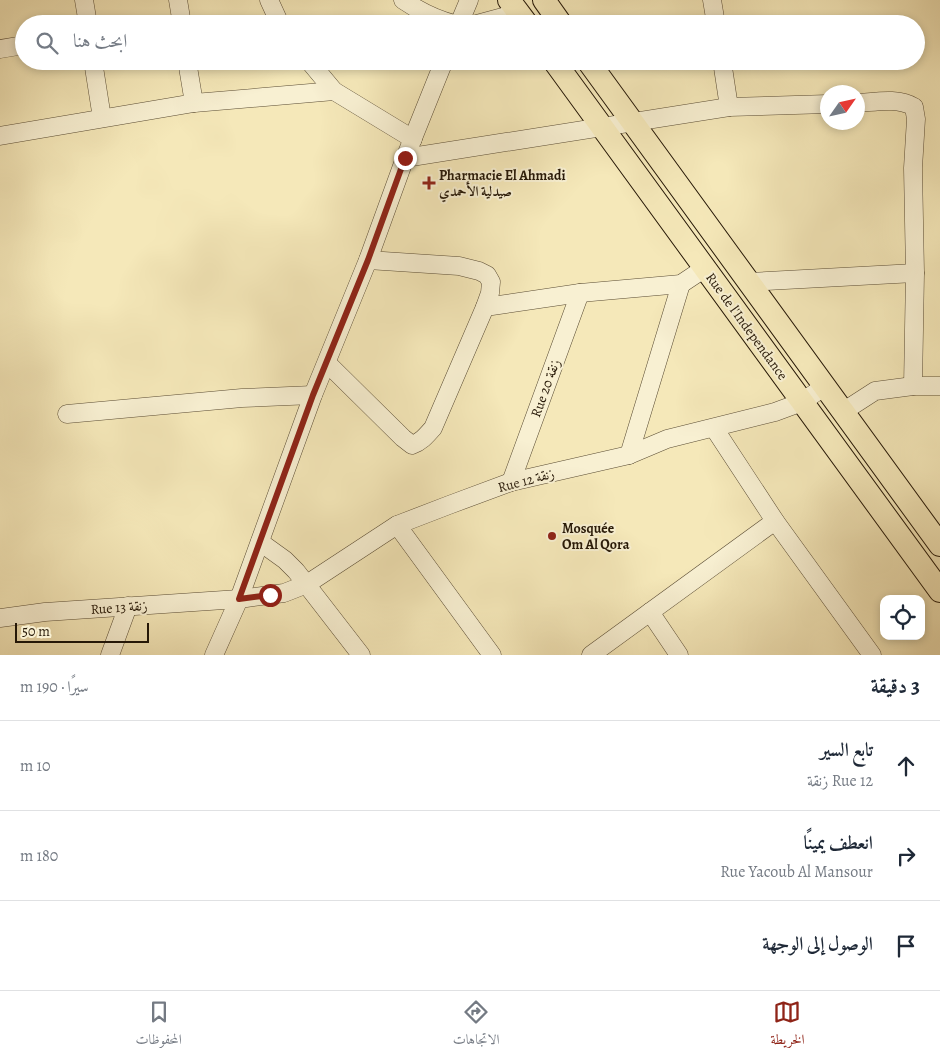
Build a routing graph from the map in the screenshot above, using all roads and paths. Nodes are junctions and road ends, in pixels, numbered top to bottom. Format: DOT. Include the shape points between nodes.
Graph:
graph roads {
  1 [pos="84,0"];
  2 [pos="178,0"];
  3 [pos="269,0"];
  4 [pos="403,0"];
  5 [pos="469,0"];
  6 [pos="544,0"];
  7 [pos="712,0"];
  8 [pos="86,15"];
  9 [pos="180,15"];
  10 [pos="276,15"];
  11 [pos="427,15"];
  12 [pos="463,15"];
  13 [pos="555,15"];
  14 [pos="714,15"];
  15 [pos="15,46"];
  16 [pos="0,49"];
  17 [pos="94,70"];
  18 [pos="188,70"];
  19 [pos="316,70"];
  20 [pos="440,70"];
  21 [pos="561,70"];
  22 [pos="595,70"];
  23 [pos="723,70"];
  24 [pos="334,91"];
  25 [pos="194,103"];
  26 [pos="865,103"];
  27 [pos="820,104"];
  28 [pos="729,107"];
  29 [pos="102,118"];
  30 [pos="633,122"];
  31 [pos="602,127"];
  32 [pos="0,136"];
  33 [pos="413,139"];
  34 [pos="405,158"];
  35 [pos="368,260"];
  36 [pos="704,268"];
  37 [pos="915,273"];
  38 [pos="749,282"];
  39 [pos="681,284"];
  40 [pos="580,293"];
  41 [pos="486,307"];
  42 [pos="327,363"];
  43 [pos="825,386"];
  44 [pos="914,386"];
  45 [pos="940,386"];
  46 [pos="313,395"];
  47 [pos="802,402"];
  48 [pos="844,411"];
  49 [pos="67,414"];
  50 [pos="714,428"];
  51 [pos="629,455"];
  52 [pos="511,482"];
  53 [pos="775,521"];
  54 [pos="397,525"];
  55 [pos="260,542"];
  56 [pos="940,545"];
  57 [pos="307,584"];
  58 [pos="940,592"];
  59 [pos="239,599"];
  60 [pos="128,606"];
  61 [pos="650,612"];
  62 [pos="0,618"];
  63 [pos="110,655"];
  64 [pos="214,655"];
  65 [pos="361,655"];
  66 [pos="492,655"];
  67 [pos="591,655"];
  68 [pos="679,655"];
  69 [pos="872,655"];
  1 -- 8 [label="street"];
  2 -- 9 [label="street"];
  3 -- 10 [label="street"];
  4 -- 11 [label="street"];
  5 -- 12 [label="street"];
  6 -- 13 [label="main road"];
  7 -- 14 [label="street"];
  15 -- 16 [label="street"];
  17 -- 29 [label="street"];
  18 -- 25 [label="street"];
  19 -- 24 [label="street"];
  20 -- 33 [label="street"];
  21 -- 31 [label="main road, Rue de l'Independance"];
  22 -- 30 [label="main road, Rue de l'Independance"];
  23 -- 28 [label="street"];
  24 -- 25 [label="street"];
  24 -- 33 [label="street"];
  25 -- 29 [label="street"];
  26 -- 37 [label="street" via="906,103 914,107"];
  27 -- 28 [label="street"];
  28 -- 30 [label="street"];
  29 -- 32 [label="street"];
  30 -- 31 [label="street"];
  30 -- 38 [label="main road, Rue de l'Independance"];
  31 -- 34 [label="street"];
  31 -- 36 [label="main road, Rue de l'Independance"];
  33 -- 34 [label="street"];
  34 -- 35 [label="street"];
  35 -- 41 [label="street" via="459,266 479,271 491,282"];
  35 -- 42 [label="street"];
  36 -- 39 [label="street"];
  36 -- 47 [label="main road, Rue de l'Independance"];
  37 -- 38 [label="street"];
  37 -- 44 [label="street"];
  38 -- 43 [label="main road, Rue de l'Independance"];
  39 -- 40 [label="street"];
  39 -- 51 [label="street"];
  40 -- 41 [label="street"];
  40 -- 52 [label="street, Rue 20 زنقة"];
  41 -- 42 [label="street" via="433,428 414,445"];
  42 -- 46 [label="street"];
  43 -- 47 [label="street, Rue 12 زنقة"];
  43 -- 48 [label="main road, Rue de l'Independance"];
  44 -- 45 [label="street"];
  44 -- 48 [label="street" via="875,391"];
  46 -- 49 [label="street"];
  46 -- 55 [label="street"];
  47 -- 50 [label="street, Rue 12 زنقة"];
  47 -- 58 [label="main road, Rue de l'Independance"];
  48 -- 56 [label="main road, Rue de l'Independance"];
  50 -- 51 [label="street, Rue 12 زنقة" via="667,439"];
  50 -- 53 [label="street"];
  51 -- 52 [label="street, Rue 12 زنقة"];
  52 -- 54 [label="street, Rue 12 زنقة"];
  53 -- 61 [label="street"];
  53 -- 69 [label="street"];
  54 -- 57 [label="street, Rue 12 زنقة"];
  54 -- 66 [label="street"];
  55 -- 57 [label="street" via="285,560"];
  55 -- 59 [label="street"];
  57 -- 59 [label="street, Rue 12 زنقة" via="284,593"];
  57 -- 65 [label="street"];
  59 -- 60 [label="street, Rue 13 زنقة"];
  59 -- 64 [label="street"];
  60 -- 62 [label="street, Rue 13 زنقة"];
  60 -- 63 [label="street"];
  61 -- 67 [label="street"];
  61 -- 68 [label="street"];
}
